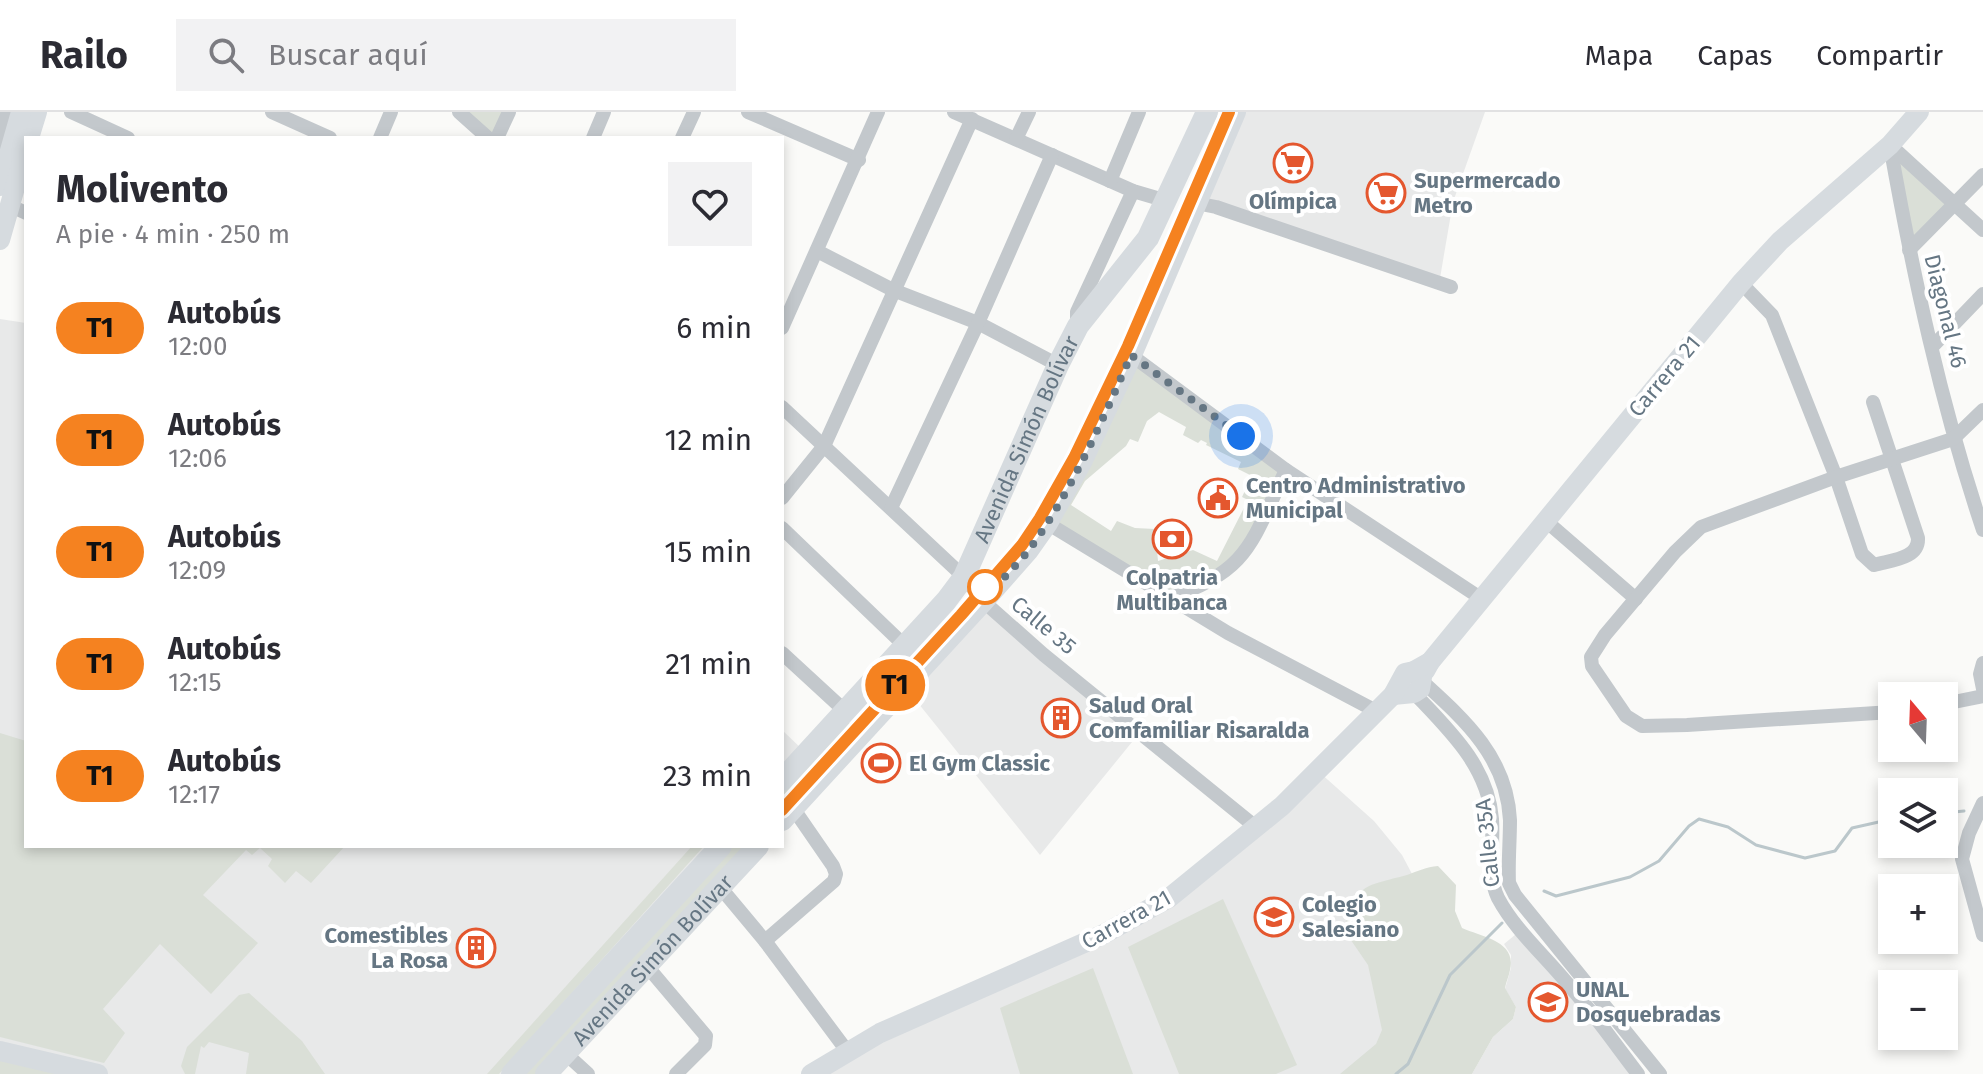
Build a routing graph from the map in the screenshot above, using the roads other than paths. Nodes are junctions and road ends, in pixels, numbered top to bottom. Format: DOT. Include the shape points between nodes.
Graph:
graph roads {
  1 [pos="7,112"];
  2 [pos="21,112"];
  3 [pos="37,112"];
  4 [pos="71,112"];
  5 [pos="272,112"];
  6 [pos="391,112"];
  7 [pos="459,112"];
  8 [pos="509,112"];
  9 [pos="604,112"];
  10 [pos="694,112"];
  11 [pos="748,112"];
  12 [pos="878,112"];
  13 [pos="954,112"];
  14 [pos="1029,112"];
  15 [pos="1139,112"];
  16 [pos="1207,112"];
  17 [pos="1235,112"];
  18 [pos="1919,112"];
  19 [pos="294,116"];
  20 [pos="972,119"];
  21 [pos="781,132"];
  22 [pos="30,136"];
  23 [pos="124,136"];
  24 [pos="327,136"];
  25 [pos="381,136"];
  26 [pos="486,136"];
  27 [pos="498,136"];
  28 [pos="594,136"];
  29 [pos="683,136"];
  30 [pos="1016,139"];
  31 [pos="0,142"];
  32 [pos="1890,145"];
  33 [pos="1052,155"];
  34 [pos="859,160"];
  35 [pos="24,164"];
  36 [pos="1983,175"];
  37 [pos="1110,181"];
  38 [pos="0,186"];
  39 [pos="1133,191"];
  40 [pos="1167,201"];
  41 [pos="1196,203"];
  42 [pos="1955,204"];
  43 [pos="18,209"];
  44 [pos="1983,230"];
  45 [pos="0,240"];
  46 [pos="1909,250"];
  47 [pos="817,251"];
  48 [pos="1741,283"];
  49 [pos="1451,287"];
  50 [pos="893,290"];
  51 [pos="1983,294"];
  52 [pos="978,323"];
  53 [pos="784,324"];
  54 [pos="1078,326"];
  55 [pos="1933,346"];
  56 [pos="1131,355"];
  57 [pos="1058,365"];
  58 [pos="1873,402"];
  59 [pos="784,409"];
  60 [pos="1983,410"];
  61 [pos="1953,439"];
  62 [pos="824,446"];
  63 [pos="1892,458"];
  64 [pos="1286,470"];
  65 [pos="1836,477"];
  66 [pos="784,496"];
  67 [pos="891,508"];
  68 [pos="1546,521"];
  69 [pos="1047,523"];
  70 [pos="784,530"];
  71 [pos="1983,530"];
  72 [pos="964,577"];
  73 [pos="1168,598"];
  74 [pos="1482,599"];
  75 [pos="1636,599"];
  76 [pos="983,601"];
  77 [pos="905,646"];
  78 [pos="784,655"];
  79 [pos="1983,663"];
  80 [pos="1413,682"];
  81 [pos="1983,689"];
  82 [pos="1983,696"];
  83 [pos="1958,701"];
  84 [pos="845,711"];
  85 [pos="1376,711"];
  86 [pos="1878,713"];
  87 [pos="1460,715"];
  88 [pos="1448,729"];
  89 [pos="784,778"];
  90 [pos="1983,803"];
  91 [pos="787,814"];
  92 [pos="1257,828"];
  93 [pos="719,848"];
  94 [pos="756,848"];
  95 [pos="720,887"];
  96 [pos="1983,935"];
  97 [pos="765,941"];
  98 [pos="646,965"];
  99 [pos="1581,974"];
  100 [pos="1569,985"];
  101 [pos="0,1051"];
  102 [pos="847,1051"];
  103 [pos="565,1053"];
  104 [pos="98,1074"];
  105 [pos="512,1074"];
  106 [pos="546,1074"];
  107 [pos="588,1074"];
  108 [pos="676,1074"];
  109 [pos="811,1074"];
  110 [pos="1638,1074"];
  111 [pos="1660,1074"];
  1 -- 31 [label="street"];
  2 -- 38 [label="street"];
  3 -- 22 [label="street"];
  4 -- 23 [label="street"];
  5 -- 19 [label="street"];
  6 -- 25 [label="street"];
  7 -- 26 [label="street"];
  8 -- 27 [label="street"];
  9 -- 28 [label="street"];
  10 -- 29 [label="street"];
  11 -- 21 [label="street"];
  12 -- 34 [label="street"];
  13 -- 20 [label="street"];
  14 -- 30 [label="street"];
  15 -- 37 [label="street"];
  16 -- 40 [label="main road, Avenida Simón Bolívar"];
  17 -- 41 [label="main road, Avenida Simón Bolívar"];
  18 -- 32 [label="street, Carrera 21"];
  19 -- 24 [label="street"];
  20 -- 30 [label="street"];
  20 -- 50 [label="street"];
  21 -- 34 [label="street"];
  30 -- 33 [label="street"];
  32 -- 42 [label="street"];
  32 -- 46 [label="street, Diagonal 46"];
  32 -- 48 [label="street, Carrera 21" via="1780,241"];
  33 -- 37 [label="street"];
  33 -- 52 [label="street"];
  34 -- 47 [label="street"];
  35 -- 43 [label="street"];
  36 -- 42 [label="street"];
  37 -- 39 [label="street"];
  39 -- 40 [label="street"];
  39 -- 54 [label="street" via="1077,312"];
  40 -- 54 [label="main road, Avenida Simón Bolívar" via="1139,252"];
  41 -- 49 [label="street"];
  41 -- 56 [label="main road, Avenida Simón Bolívar"];
  42 -- 44 [label="street"];
  42 -- 46 [label="street"];
  43 -- 45 [label="street"];
  46 -- 55 [label="street, Diagonal 46"];
  47 -- 50 [label="street"];
  47 -- 53 [label="street"];
  48 -- 65 [label="street" via="1772,315"];
  48 -- 68 [label="street, Carrera 21"];
  50 -- 52 [label="street"];
  50 -- 62 [label="street"];
  51 -- 55 [label="street"];
  52 -- 57 [label="street"];
  52 -- 67 [label="street"];
  54 -- 57 [label="main road, Avenida Simón Bolívar"];
  55 -- 61 [label="street, Diagonal 46"];
  56 -- 64 [label="street"];
  56 -- 69 [label="main road, Avenida Simón Bolívar"];
  57 -- 72 [label="main road, Avenida Simón Bolívar"];
  58 -- 63 [label="street"];
  59 -- 62 [label="street, Calle 35"];
  60 -- 61 [label="street"];
  61 -- 63 [label="street"];
  61 -- 71 [label="street, Diagonal 46"];
  62 -- 66 [label="street"];
  62 -- 67 [label="street, Calle 35"];
  63 -- 65 [label="street"];
  63 -- 65 [label="street" via="1919,547 1914,554 1868,562"];
  64 -- 73 [label="street" via="1238,561 1207,584"];
  64 -- 74 [label="street"];
  65 -- 75 [label="street" via="1701,527"];
  67 -- 72 [label="street, Calle 35"];
  68 -- 74 [label="street, Carrera 21"];
  68 -- 75 [label="street"];
  69 -- 73 [label="street"];
  69 -- 76 [label="main road, Avenida Simón Bolívar"];
  70 -- 77 [label="street"];
  72 -- 76 [label="street, Calle 35"];
  72 -- 77 [label="main road, Avenida Simón Bolívar"];
  73 -- 85 [label="street"];
  74 -- 80 [label="street, Carrera 21"];
  75 -- 86 [label="street" via="1591,657 1592,666 1634,723 1687,725"];
  76 -- 91 [label="main road, Avenida Simón Bolívar"];
  76 -- 92 [label="street, Calle 35"];
  77 -- 84 [label="main road, Avenida Simón Bolívar"];
  78 -- 84 [label="street"];
  79 -- 81 [label="street"];
  80 -- 85 [label="street, Carrera 21"];
  80 -- 87 [label="street, Calle 35A"];
  80 -- 88 [label="street, Calle 35A"];
  82 -- 83 [label="street"];
  84 -- 89 [label="main road, Avenida Simón Bolívar"];
  85 -- 92 [label="street, Carrera 21"];
  87 -- 88 [label="street"];
  87 -- 99 [label="street, Calle 35A" via="1485,745 1507,797 1509,883"];
  88 -- 100 [label="street, Calle 35A" via="1479,773 1490,802 1496,894"];
  90 -- 96 [label="street" via="1962,859"];
  91 -- 97 [label="street" via="836,874"];
  92 -- 102 [label="street, Carrera 21" via="1169,898 1102,935"];
  93 -- 105 [label="main road, Avenida Simón Bolívar"];
  94 -- 95 [label="main road, Avenida Simón Bolívar"];
  95 -- 97 [label="street"];
  95 -- 98 [label="main road, Avenida Simón Bolívar"];
  97 -- 102 [label="street"];
  98 -- 103 [label="main road, Avenida Simón Bolívar"];
  98 -- 108 [label="street" via="706,1036 705,1045"];
  99 -- 100 [label="street"];
  99 -- 111 [label="street, Calle 35A"];
  100 -- 110 [label="street, Calle 35A"];
  101 -- 104 [label="street"];
  102 -- 109 [label="street, Carrera 21"];
  103 -- 106 [label="main road, Avenida Simón Bolívar"];
  103 -- 107 [label="street"];
}
